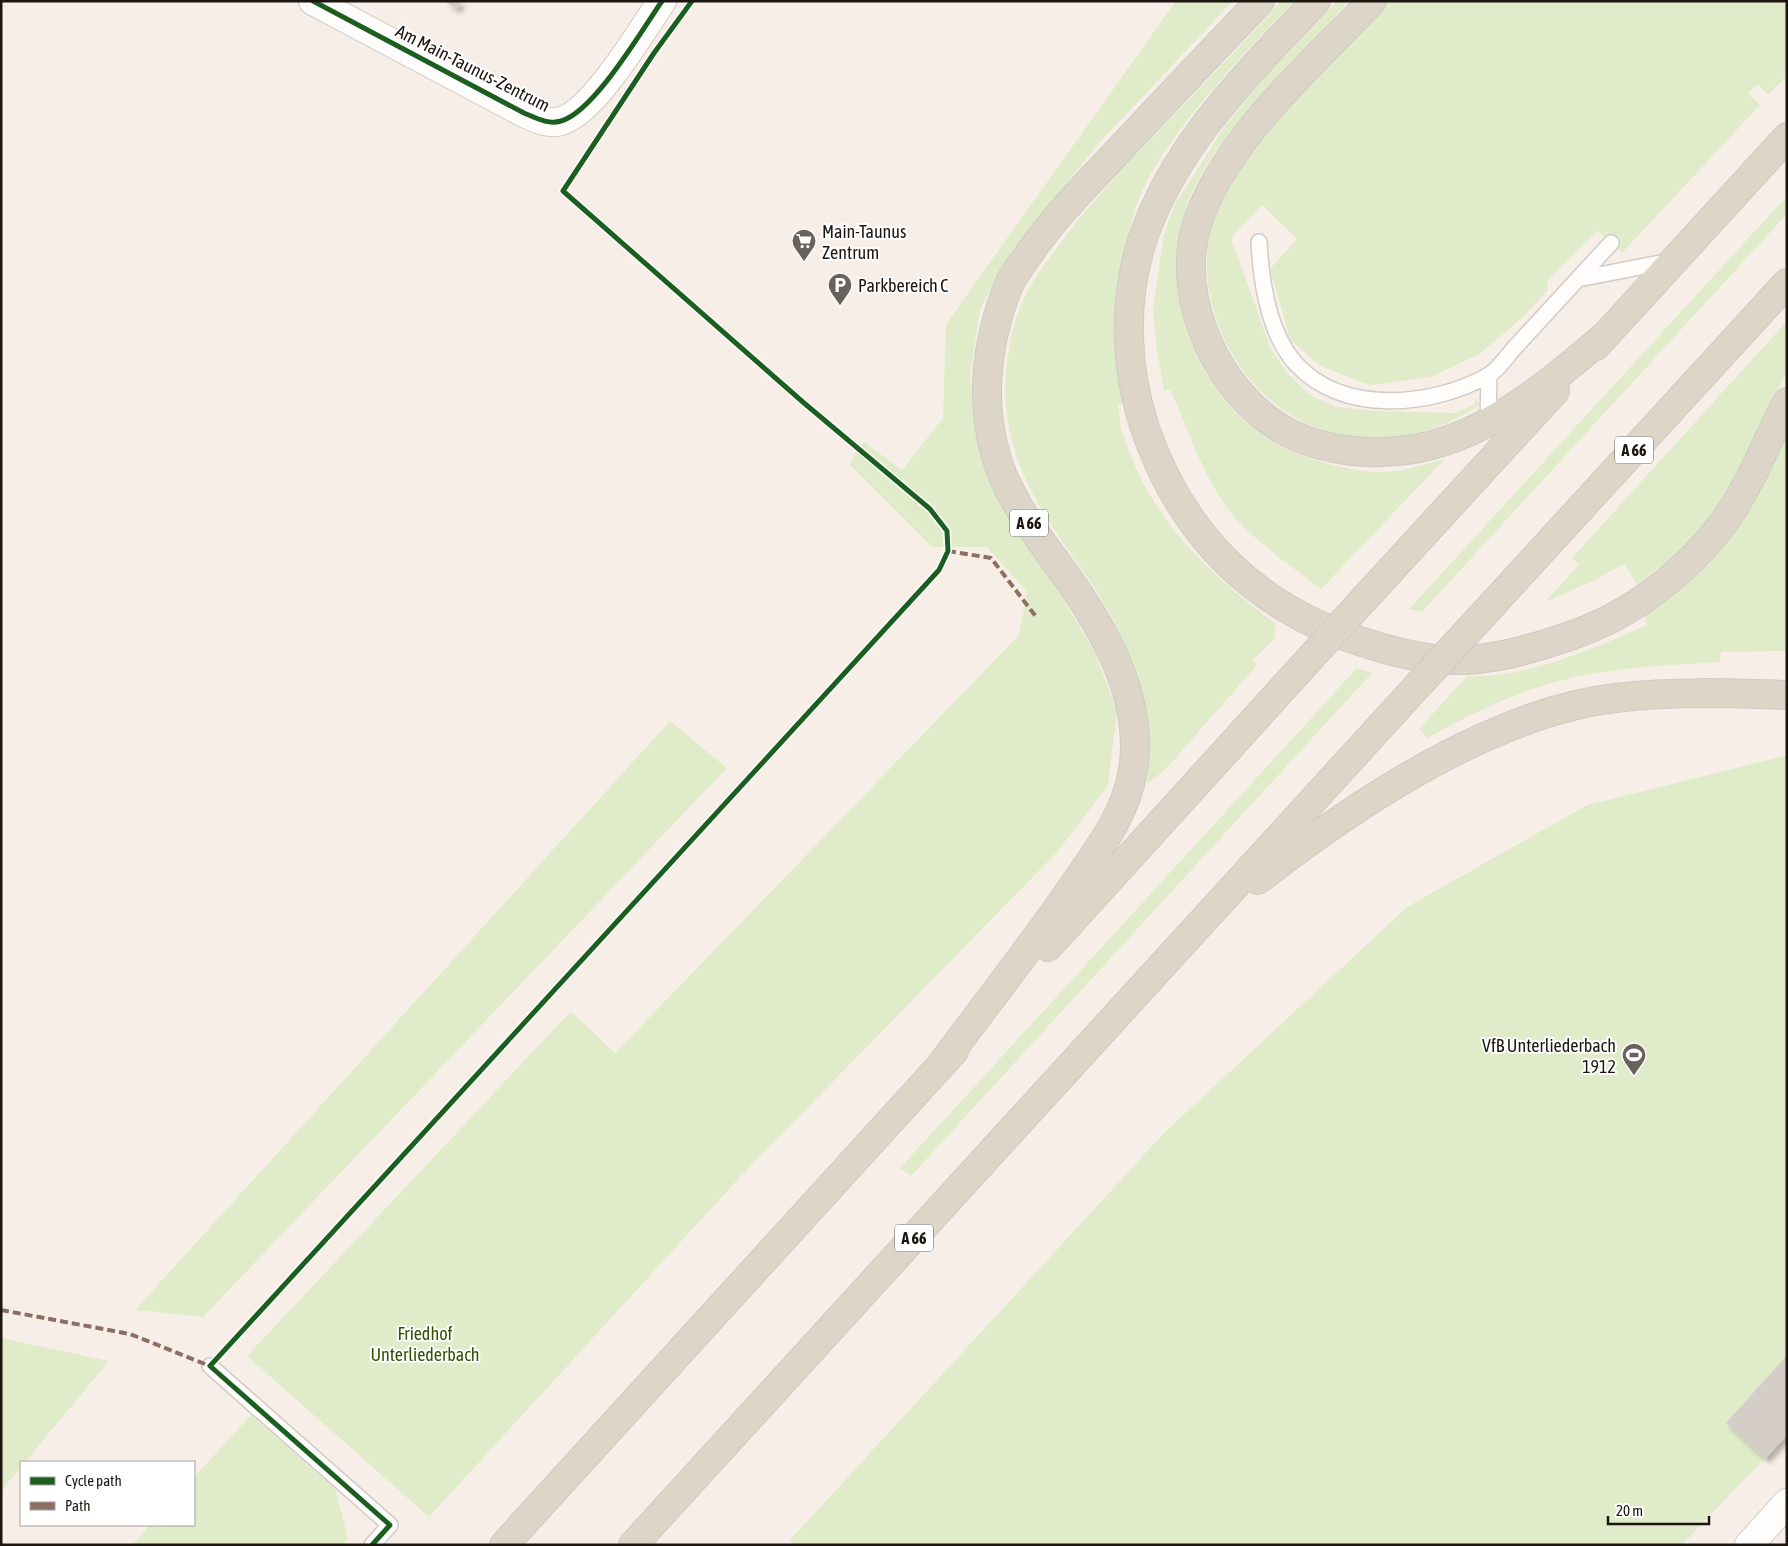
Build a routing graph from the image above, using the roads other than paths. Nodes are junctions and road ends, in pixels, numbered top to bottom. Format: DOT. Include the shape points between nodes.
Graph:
graph roads {
  1 [pos="313,1"];
  2 [pos="662,1"];
  3 [pos="1260,1"];
  4 [pos="1316,1"];
  5 [pos="1372,1"];
  6 [pos="1787,137"];
  7 [pos="1259,242"];
  8 [pos="1611,243"];
  9 [pos="1674,260"];
  10 [pos="1578,279"];
  11 [pos="1787,283"];
  12 [pos="1608,333"];
  13 [pos="1489,376"];
  14 [pos="1787,402"];
  15 [pos="1488,423"];
  16 [pos="1787,695"];
  17 [pos="1194,931"];
  18 [pos="941,1064"];
  19 [pos="210,1366"];
  20 [pos="1787,1503"];
  21 [pos="372,1545"];
  22 [pos="504,1545"];
  23 [pos="633,1545"];
  24 [pos="1749,1545"];
  1 -- 2 [label="street, Am Main-Taunus-Zentrum" via="524,113 547,122 561,121 587,104"];
  3 -- 18 [label="highway, A 66" via="1043,234 1010,282 991,337 986,381 991,435 1002,473 1018,506 1104,633 1126,691 1134,728 1134,768 1122,810 1102,844 1051,918"];
  4 -- 14 [label="highway" via="1232,89 1196,138 1154,209 1142,242 1132,292 1128,343 1135,394 1160,468 1196,529 1255,587 1332,633 1411,656 1458,660 1474,658 1532,648 1578,634 1615,617 1646,597 1701,548 1729,513"];
  5 -- 15 [label="highway" via="1277,101 1224,166 1204,206 1190,252 1196,312 1212,352 1240,392 1262,414 1297,436 1354,452 1383,453 1429,446"];
  6 -- 9 [label="highway, A 66"];
  7 -- 13 [label="lane" via="1261,279 1276,331 1295,363 1320,383 1352,396 1392,402 1445,395"];
  8 -- 10 [label="lane"];
  9 -- 10 [label="lane"];
  9 -- 12 [label="highway, A 66"];
  10 -- 13 [label="lane"];
  11 -- 17 [label="highway, A 66, bridge"];
  12 -- 15 [label="highway" via="1574,363"];
  12 -- 18 [label="highway, A 66, bridge"];
  13 -- 15 [label="lane"];
  16 -- 17 [label="highway" via="1683,693 1616,698 1576,705 1504,729 1404,780 1315,836"];
  17 -- 23 [label="highway, A 66"];
  18 -- 22 [label="highway, A 66"];
  19 -- 21 [label="lane" via="390,1526"];
  20 -- 24 [label="street"];
}
